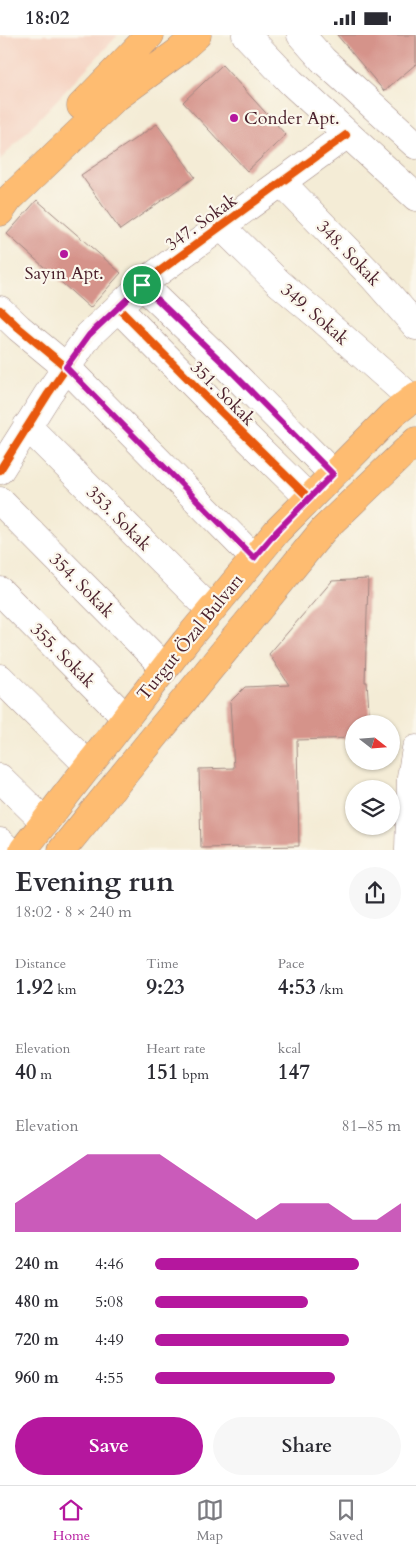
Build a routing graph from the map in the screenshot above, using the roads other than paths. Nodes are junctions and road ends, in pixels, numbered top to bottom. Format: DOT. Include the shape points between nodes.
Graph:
graph roads {
  1 [pos="150,35"];
  2 [pos="197,35"];
  3 [pos="246,35"];
  4 [pos="301,35"];
  5 [pos="346,135"];
  6 [pos="415,143"];
  7 [pos="282,182"];
  8 [pos="0,189"];
  9 [pos="416,197"];
  10 [pos="0,212"];
  11 [pos="221,226"];
  12 [pos="142,285"];
  13 [pos="118,308"];
  14 [pos="0,310"];
  15 [pos="416,326"];
  16 [pos="66,367"];
  17 [pos="414,398"];
  18 [pos="27,426"];
  19 [pos="416,441"];
  20 [pos="0,470"];
  21 [pos="333,474"];
  22 [pos="309,499"];
  23 [pos="0,501"];
  24 [pos="254,558"];
  25 [pos="0,591"];
  26 [pos="211,610"];
  27 [pos="165,668"];
  28 [pos="0,678"];
  29 [pos="126,718"];
  30 [pos="416,749"];
  31 [pos="89,766"];
  32 [pos="0,778"];
  33 [pos="45,822"];
  34 [pos="0,842"];
  35 [pos="8,850"];
  36 [pos="23,850"];
  37 [pos="62,850"];
  38 [pos="409,850"];
  1 -- 8 [label="main road"];
  2 -- 10 [label="main road" via="114,99 9,199"];
  3 -- 5 [label="street"];
  4 -- 6 [label="street" via="323,60"];
  5 -- 7 [label="street, 347. Sokak"];
  5 -- 9 [label="street"];
  7 -- 11 [label="street, 347. Sokak"];
  7 -- 15 [label="street, 348. Sokak"];
  11 -- 12 [label="street, 347. Sokak"];
  11 -- 17 [label="street, 349. Sokak" via="279,283"];
  12 -- 13 [label="street, 347. Sokak"];
  12 -- 21 [label="street"];
  13 -- 16 [label="street, 347. Sokak" via="89,335"];
  13 -- 22 [label="street, 351. Sokak"];
  14 -- 16 [label="street"];
  16 -- 18 [label="street, 347. Sokak"];
  16 -- 24 [label="street"];
  17 -- 21 [label="main road, Turgut Özal Bulvarı" via="392,415"];
  18 -- 20 [label="street, 347. Sokak"];
  18 -- 26 [label="street, 353. Sokak"];
  19 -- 37 [label="main road, Turgut Özal Bulvarı" via="324,529"];
  21 -- 22 [label="main road, Turgut Özal Bulvarı"];
  22 -- 24 [label="main road, Turgut Özal Bulvarı"];
  23 -- 27 [label="street, 354. Sokak"];
  24 -- 26 [label="main road, Turgut Özal Bulvarı"];
  25 -- 29 [label="street, 355. Sokak"];
  26 -- 27 [label="main road, Turgut Özal Bulvarı"];
  27 -- 29 [label="main road, Turgut Özal Bulvarı"];
  28 -- 31 [label="street"];
  29 -- 31 [label="main road, Turgut Özal Bulvarı"];
  30 -- 38 [label="street" via="411,778"];
  31 -- 33 [label="main road, Turgut Özal Bulvarı"];
  32 -- 33 [label="street"];
  33 -- 36 [label="main road, Turgut Özal Bulvarı"];
  34 -- 35 [label="street"];
}
